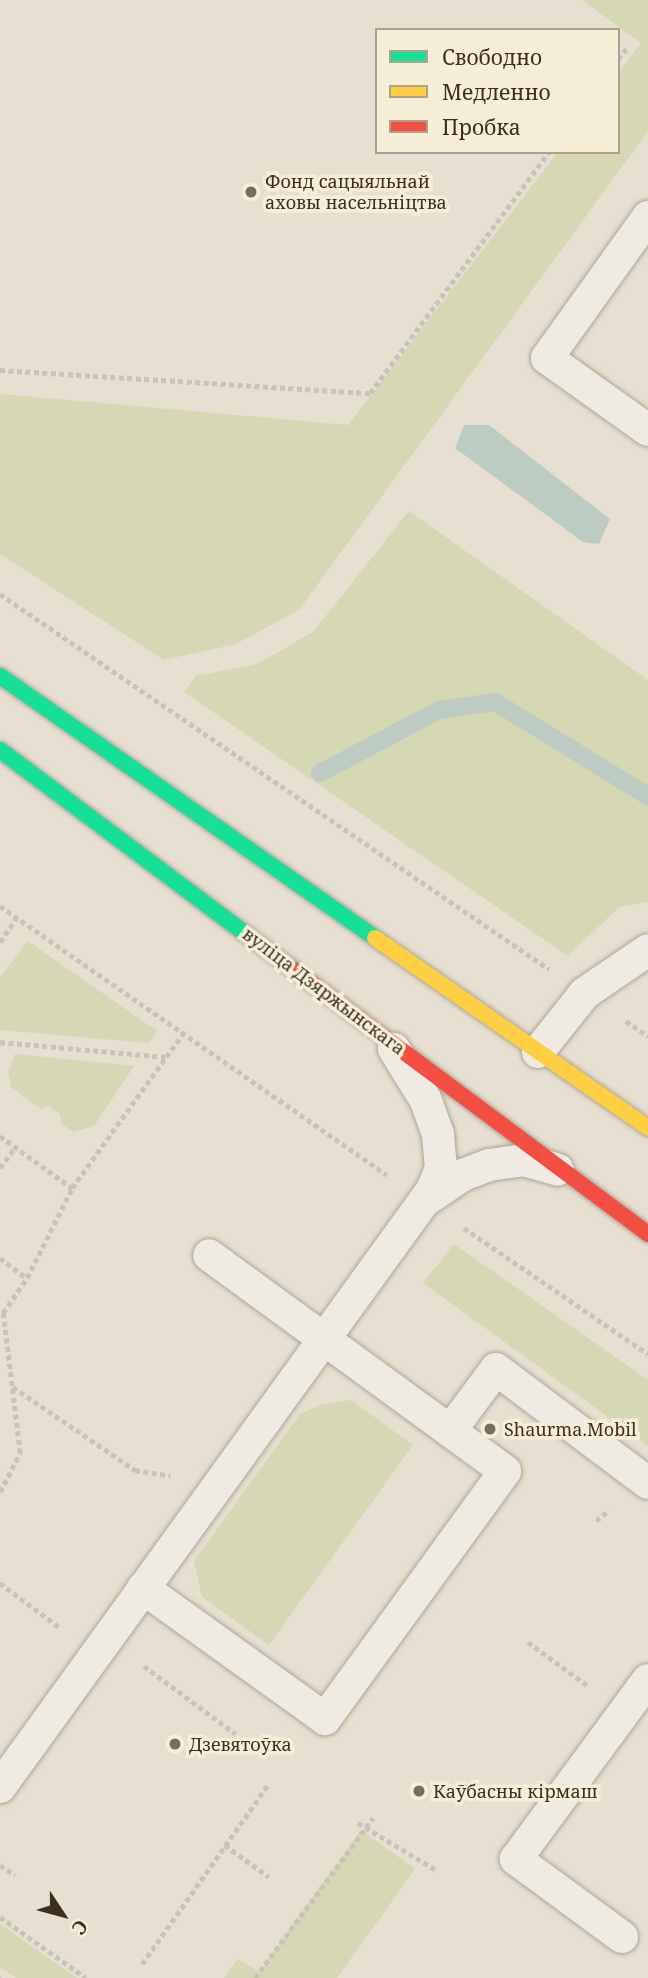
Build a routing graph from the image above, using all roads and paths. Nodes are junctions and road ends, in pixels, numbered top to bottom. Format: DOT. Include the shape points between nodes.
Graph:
graph roads {
  1 [pos="626,49"];
  2 [pos="620,56"];
  3 [pos="548,154"];
  4 [pos="648,217"];
  5 [pos="0,370"];
  6 [pos="648,430"];
  7 [pos="0,594"];
  8 [pos="0,676"];
  9 [pos="0,750"];
  10 [pos="0,906"];
  11 [pos="16,918"];
  12 [pos="2,936"];
  13 [pos="0,942"];
  14 [pos="648,950"];
  15 [pos="585,993"];
  16 [pos="185,1031"];
  17 [pos="388,1039"];
  18 [pos="0,1042"];
  19 [pos="538,1052"];
  20 [pos="165,1057"];
  21 [pos="648,1128"];
  22 [pos="0,1136"];
  23 [pos="15,1147"];
  24 [pos="0,1168"];
  25 [pos="568,1174"];
  26 [pos="392,1179"];
  27 [pos="72,1188"];
  28 [pos="425,1201"];
  29 [pos="456,1223"];
  30 [pos="648,1234"];
  31 [pos="209,1255"];
  32 [pos="0,1258"];
  33 [pos="27,1278"];
  34 [pos="2,1313"];
  35 [pos="324,1339"];
  36 [pos="648,1354"];
  37 [pos="12,1387"];
  38 [pos="450,1431"];
  39 [pos="180,1477"];
  40 [pos="648,1482"];
  41 [pos="0,1492"];
  42 [pos="143,1588"];
  43 [pos="144,1666"];
  44 [pos="648,1680"];
  45 [pos="236,1734"];
  46 [pos="268,1785"];
  47 [pos="0,1787"];
  48 [pos="373,1818"];
  49 [pos="358,1823"];
  50 [pos="365,1829"];
  51 [pos="225,1845"];
  52 [pos="0,1865"];
  53 [pos="438,1871"];
  54 [pos="15,1875"];
  55 [pos="269,1877"];
  56 [pos="0,1917"];
  57 [pos="622,1937"];
  58 [pos="142,1964"];
  59 [pos="86,1978"];
  60 [pos="256,1978"];
  1 -- 2 [label="path"];
  3 -- 5 [label="path" via="370,393"];
  4 -- 6 [label="lane" via="547,358"];
  7 -- 15 [label="path"];
  8 -- 19 [label="main road"];
  9 -- 17 [label="main road, вуліца Дзяржынскага"];
  10 -- 11 [label="path"];
  11 -- 12 [label="path"];
  11 -- 16 [label="path"];
  12 -- 13 [label="path"];
  14 -- 15 [label="lane"];
  15 -- 19 [label="lane"];
  16 -- 20 [label="path"];
  16 -- 26 [label="path"];
  17 -- 25 [label="main road, вуліца Дзяржынскага"];
  17 -- 28 [label="lane" via="425,1099 438,1134 441,1169"];
  18 -- 20 [label="path"];
  19 -- 21 [label="main road"];
  20 -- 27 [label="path"];
  22 -- 23 [label="path"];
  23 -- 24 [label="path"];
  23 -- 27 [label="path"];
  25 -- 28 [label="lane" via="524,1160 489,1165 463,1175"];
  25 -- 30 [label="main road, вуліца Дзяржынскага"];
  27 -- 33 [label="path"];
  28 -- 35 [label="lane"];
  29 -- 36 [label="path"];
  31 -- 35 [label="lane"];
  32 -- 33 [label="path"];
  33 -- 34 [label="path"];
  34 -- 37 [label="path"];
  35 -- 38 [label="lane"];
  35 -- 42 [label="lane"];
  37 -- 39 [label="path" via="135,1470"];
  37 -- 41 [label="path" via="20,1453"];
  38 -- 40 [label="lane" via="496,1369"];
  38 -- 42 [label="lane" via="505,1471 325,1719"];
  42 -- 47 [label="lane"];
  43 -- 45 [label="path"];
  44 -- 57 [label="lane" via="516,1859"];
  46 -- 51 [label="path"];
  48 -- 50 [label="path"];
  49 -- 50 [label="path"];
  50 -- 53 [label="path"];
  50 -- 60 [label="path"];
  51 -- 55 [label="path"];
  51 -- 58 [label="path"];
  52 -- 54 [label="path"];
  56 -- 59 [label="path"];
}
